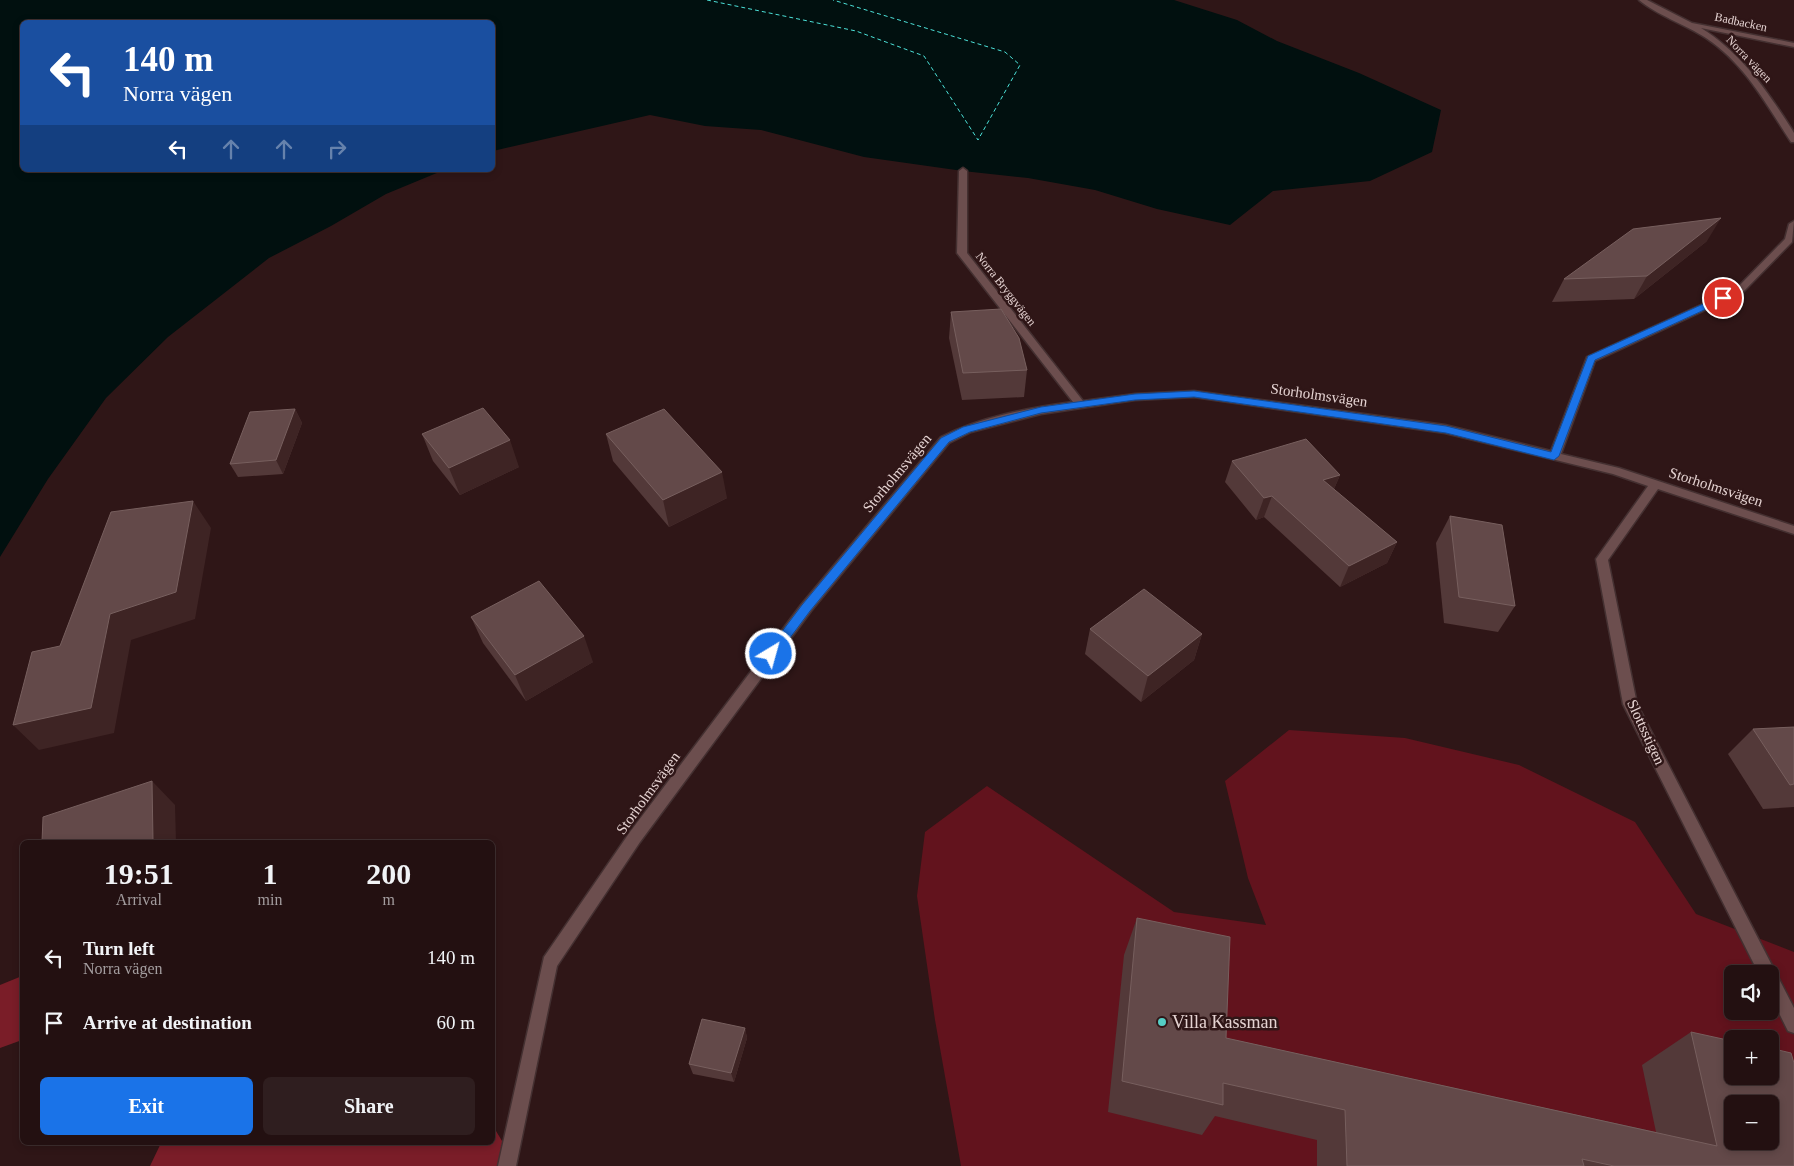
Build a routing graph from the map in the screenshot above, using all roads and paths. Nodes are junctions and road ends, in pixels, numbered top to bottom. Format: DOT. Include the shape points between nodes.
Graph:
graph roads {
  1 [pos="1642,0"];
  2 [pos="1683,22"];
  3 [pos="1794,45"];
  4 [pos="1794,140"];
  5 [pos="963,171"];
  6 [pos="1794,224"];
  7 [pos="1080,404"];
  8 [pos="1554,456"];
  9 [pos="1655,484"];
  10 [pos="1794,530"];
  11 [pos="1763,965"];
  12 [pos="1779,996"];
  13 [pos="1794,1025"];
  14 [pos="507,1166"];
  1 -- 2 [label="street, Norra vägen"];
  2 -- 3 [label="street, Badbacken"];
  2 -- 4 [label="street, Norra vägen" via="1728,51 1766,95"];
  5 -- 7 [label="street, Norra Bryggvägen" via="962,253"];
  6 -- 8 [label="street" via="1789,240 1739,291 1591,358"];
  7 -- 8 [label="street, Storholmsvägen" via="1194,394 1446,429"];
  7 -- 14 [label="street, Storholmsvägen" via="1041,410 976,427 945,440 806,608 635,837 550,963"];
  8 -- 9 [label="street, Storholmsvägen"];
  9 -- 10 [label="street, Storholmsvägen"];
  9 -- 11 [label="street, Slottsstigen" via="1602,559 1630,704"];
  12 -- 13 [label="street"];
}
